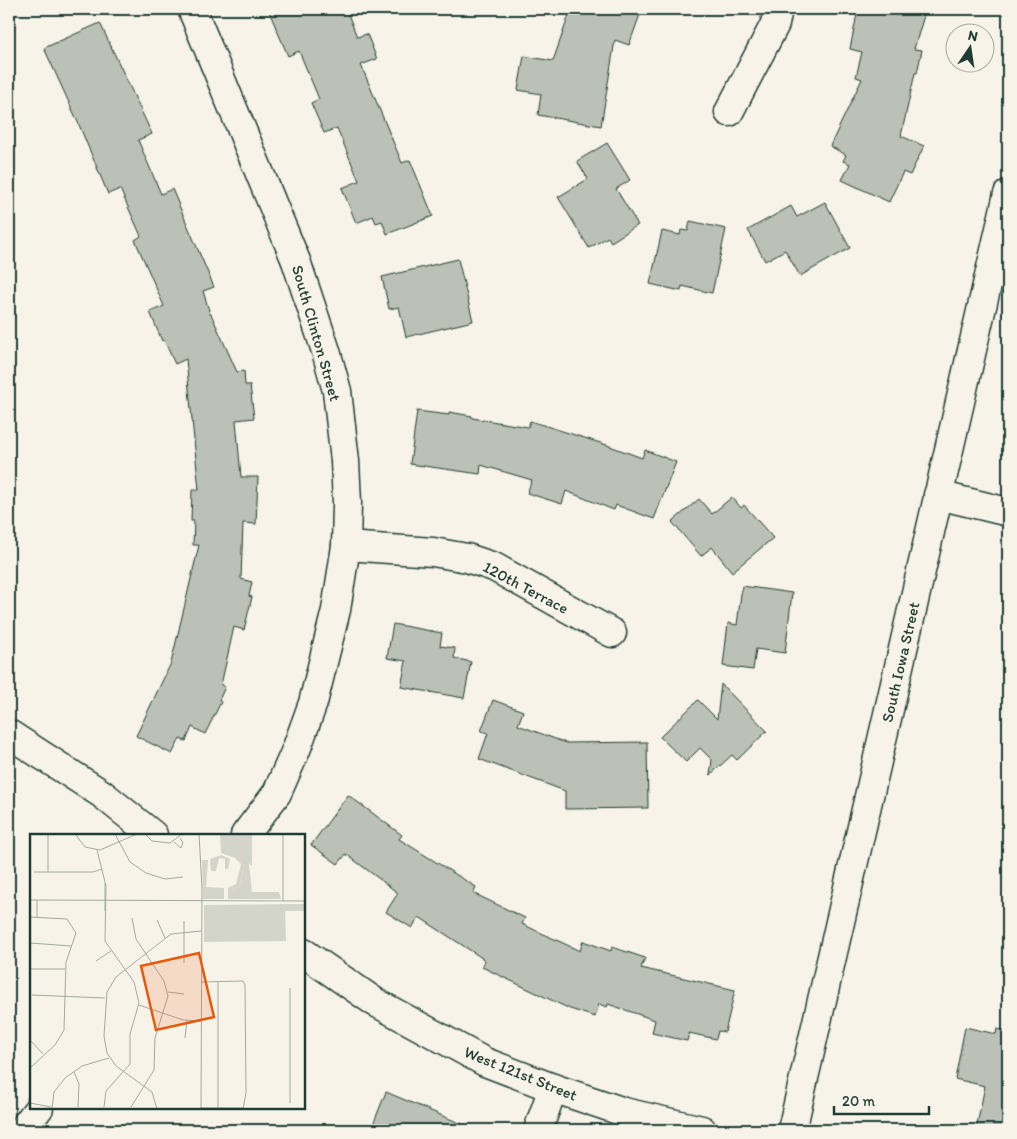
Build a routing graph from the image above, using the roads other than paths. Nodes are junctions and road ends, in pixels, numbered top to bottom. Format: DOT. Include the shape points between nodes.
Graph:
graph roads {
  1 [pos="192,9"];
  2 [pos="778,9"];
  3 [pos="729,112"];
  4 [pos="1008,194"];
  5 [pos="938,495"];
  6 [pos="1008,512"];
  7 [pos="346,546"];
  8 [pos="612,633"];
  9 [pos="9,734"];
  10 [pos="152,834"];
  11 [pos="246,834"];
  12 [pos="305,954"];
  13 [pos="553,1088"];
  14 [pos="38,1109"];
  15 [pos="22,1130"];
  16 [pos="538,1130"];
  17 [pos="702,1130"];
  18 [pos="792,1130"];
  1 -- 7 [label="street, South Clinton Street" via="296,261 326,351 337,391 345,461"];
  2 -- 3 [label="street" via="775,24"];
  4 -- 5 [label="street, South Iowa Street"];
  5 -- 6 [label="street"];
  5 -- 18 [label="street, South Iowa Street"];
  7 -- 8 [label="street, 120th Terrace" via="433,552 467,558 494,567"];
  7 -- 11 [label="street, South Clinton Street" via="336,610 313,703 277,793"];
  9 -- 10 [label="street" via="102,794"];
  12 -- 13 [label="street, West 121st Street" via="375,1002 423,1030 485,1062"];
  13 -- 16 [label="street"];
  13 -- 17 [label="street, West 121st Street" via="624,1112"];
  14 -- 15 [label="street"];
}
